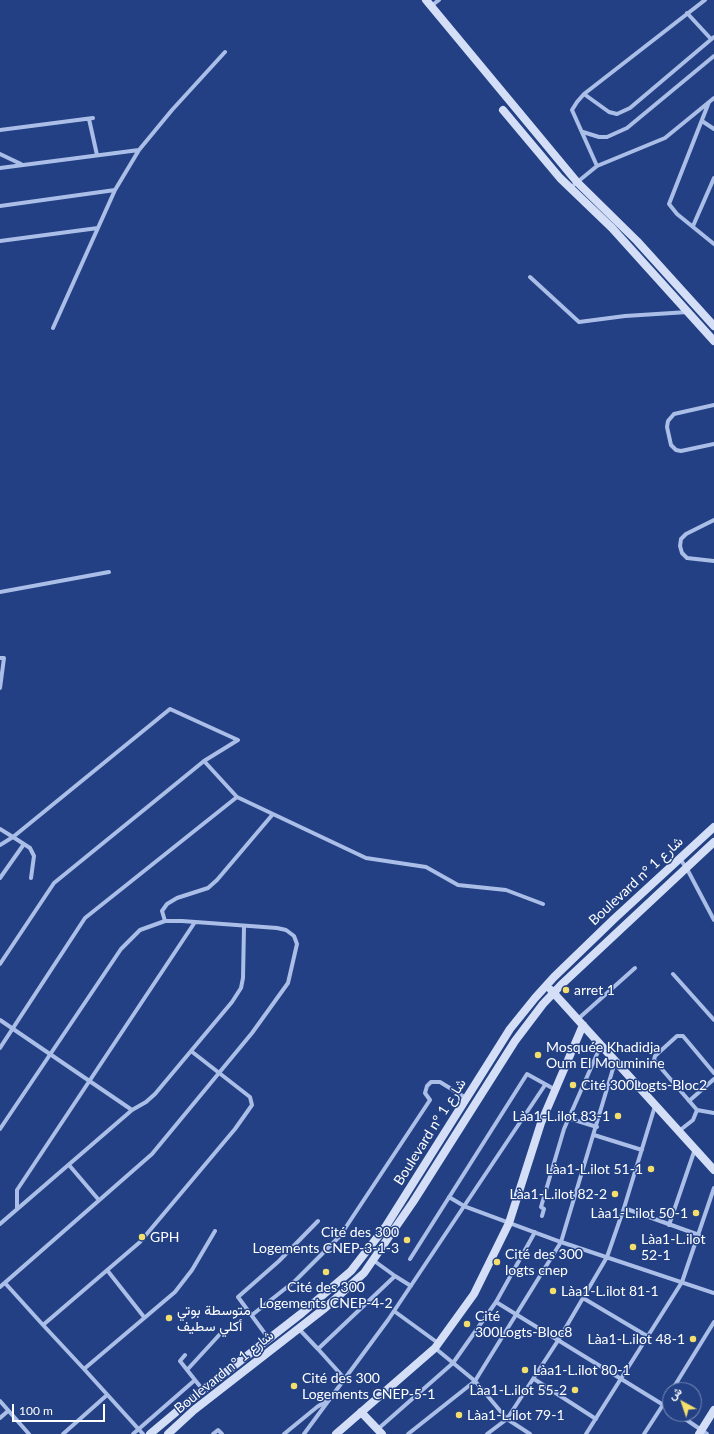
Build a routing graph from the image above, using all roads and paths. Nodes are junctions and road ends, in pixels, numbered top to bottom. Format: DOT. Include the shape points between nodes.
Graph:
graph roads {
  1 [pos="439,0"];
  2 [pos="705,0"];
  3 [pos="429,3"];
  4 [pos="688,13"];
  5 [pos="713,38"];
  6 [pos="225,52"];
  7 [pos="714,56"];
  8 [pos="584,94"];
  9 [pos="714,98"];
  10 [pos="710,102"];
  11 [pos="503,110"];
  12 [pos="702,121"];
  13 [pos="714,129"];
  14 [pos="0,130"];
  15 [pos="583,132"];
  16 [pos="139,150"];
  17 [pos="0,154"];
  18 [pos="97,156"];
  19 [pos="22,165"];
  20 [pos="597,166"];
  21 [pos="0,168"];
  22 [pos="714,178"];
  23 [pos="576,182"];
  24 [pos="569,189"];
  25 [pos="115,190"];
  26 [pos="0,206"];
  27 [pos="694,226"];
  28 [pos="98,228"];
  29 [pos="0,241"];
  30 [pos="714,243"];
  31 [pos="658,264"];
  32 [pos="651,270"];
  33 [pos="530,277"];
  34 [pos="688,312"];
  35 [pos="714,326"];
  36 [pos="54,328"];
  37 [pos="714,341"];
  38 [pos="714,405"];
  39 [pos="714,444"];
  40 [pos="714,520"];
  41 [pos="714,561"];
  42 [pos="109,572"];
  43 [pos="0,592"];
  44 [pos="0,658"];
  45 [pos="0,688"];
  46 [pos="204,761"];
  47 [pos="238,797"];
  48 [pos="273,814"];
  49 [pos="714,826"];
  50 [pos="0,828"];
  51 [pos="12,837"];
  52 [pos="714,842"];
  53 [pos="24,844"];
  54 [pos="0,845"];
  55 [pos="678,858"];
  56 [pos="686,867"];
  57 [pos="0,878"];
  58 [pos="31,878"];
  59 [pos="543,904"];
  60 [pos="714,920"];
  61 [pos="165,921"];
  62 [pos="195,922"];
  63 [pos="244,927"];
  64 [pos="0,964"];
  65 [pos="635,968"];
  66 [pos="673,974"];
  67 [pos="546,985"];
  68 [pos="554,993"];
  69 [pos="0,1020"];
  70 [pos="714,1020"];
  71 [pos="580,1022"];
  72 [pos="12,1028"];
  73 [pos="601,1045"];
  74 [pos="0,1048"];
  75 [pos="191,1051"];
  76 [pos="50,1056"];
  77 [pos="616,1061"];
  78 [pos="219,1072"];
  79 [pos="714,1073"];
  80 [pos="714,1079"];
  81 [pos="88,1081"];
  82 [pos="545,1085"];
  83 [pos="554,1089"];
  84 [pos="466,1098"];
  85 [pos="690,1101"];
  86 [pos="656,1105"];
  87 [pos="132,1110"];
  88 [pos="697,1110"];
  89 [pos="714,1113"];
  90 [pos="568,1118"];
  91 [pos="596,1127"];
  92 [pos="0,1129"];
  93 [pos="679,1132"];
  94 [pos="594,1135"];
  95 [pos="695,1149"];
  96 [pos="642,1150"];
  97 [pos="69,1165"];
  98 [pos="714,1170"];
  99 [pos="714,1188"];
  100 [pos="449,1197"];
  101 [pos="98,1199"];
  102 [pos="464,1206"];
  103 [pos="624,1208"];
  104 [pos="17,1209"];
  105 [pos="542,1216"];
  106 [pos="318,1221"];
  107 [pos="509,1223"];
  108 [pos="0,1224"];
  109 [pos="669,1225"];
  110 [pos="215,1231"];
  111 [pos="536,1232"];
  112 [pos="699,1235"];
  113 [pos="561,1242"];
  114 [pos="607,1257"];
  115 [pos="410,1259"];
  116 [pos="373,1260"];
  117 [pos="107,1270"];
  118 [pos="395,1276"];
  119 [pos="682,1282"];
  120 [pos="5,1283"];
  121 [pos="412,1286"];
  122 [pos="0,1287"];
  123 [pos="714,1293"];
  124 [pos="583,1298"];
  125 [pos="496,1302"];
  126 [pos="394,1311"];
  127 [pos="252,1315"];
  128 [pos="516,1316"];
  129 [pos="144,1317"];
  130 [pos="714,1322"];
  131 [pos="43,1326"];
  132 [pos="299,1329"];
  133 [pos="221,1333"];
  134 [pos="647,1336"];
  135 [pos="269,1339"];
  136 [pos="559,1339"];
  137 [pos="436,1345"];
  138 [pos="318,1349"];
  139 [pos="185,1355"];
  140 [pos="453,1363"];
  141 [pos="84,1369"];
  142 [pos="187,1370"];
  143 [pos="620,1378"];
  144 [pos="345,1379"];
  145 [pos="534,1379"];
  146 [pos="195,1380"];
  147 [pos="475,1381"];
  148 [pos="677,1382"];
  149 [pos="203,1390"];
  150 [pos="107,1394"];
  151 [pos="331,1398"];
  152 [pos="0,1401"];
  153 [pos="662,1403"];
  154 [pos="662,1407"];
  155 [pos="714,1410"];
  156 [pos="8,1411"];
  157 [pos="361,1412"];
  158 [pos="0,1418"];
  159 [pos="507,1419"];
  160 [pos="596,1419"];
  161 [pos="689,1422"];
  162 [pos="138,1428"];
  163 [pos="380,1432"];
  164 [pos="703,1432"];
  165 [pos="28,1434"];
  166 [pos="63,1434"];
  167 [pos="133,1434"];
  168 [pos="143,1434"];
  169 [pos="150,1434"];
  170 [pos="168,1434"];
  171 [pos="214,1434"];
  172 [pos="222,1434"];
  173 [pos="284,1434"];
  174 [pos="304,1434"];
  175 [pos="336,1434"];
  176 [pos="408,1434"];
  177 [pos="487,1434"];
  178 [pos="530,1434"];
  179 [pos="586,1434"];
  180 [pos="644,1434"];
  1 -- 3 [label="street"];
  2 -- 4 [label="street"];
  3 -- 23 [label="main road"];
  4 -- 5 [label="street"];
  4 -- 8 [label="street"];
  5 -- 8 [label="street" via="630,108 616,114 609,112"];
  6 -- 16 [label="street"];
  7 -- 15 [label="street" via="627,128 607,138"];
  8 -- 15 [label="street" via="572,110"];
  9 -- 10 [label="street"];
  10 -- 12 [label="street"];
  10 -- 20 [label="street" via="665,138"];
  11 -- 24 [label="main road"];
  12 -- 13 [label="street"];
  12 -- 27 [label="street" via="669,204 677,214"];
  14 -- 18 [label="street" via="91,118"];
  15 -- 20 [label="street"];
  16 -- 18 [label="street"];
  16 -- 25 [label="street"];
  17 -- 19 [label="street"];
  18 -- 19 [label="street"];
  19 -- 21 [label="street"];
  20 -- 23 [label="street"];
  22 -- 27 [label="street"];
  23 -- 24 [label="street"];
  23 -- 31 [label="main road"];
  24 -- 32 [label="main road" via="612,228"];
  25 -- 26 [label="street"];
  25 -- 28 [label="street"];
  27 -- 30 [label="street"];
  28 -- 29 [label="street"];
  28 -- 36 [label="street"];
  31 -- 32 [label="main road"];
  31 -- 35 [label="main road"];
  32 -- 34 [label="main road"];
  33 -- 34 [label="street" via="579,322"];
  34 -- 37 [label="main road"];
  38 -- 39 [label="street" via="674,414 668,421 667,428 671,445 681,452"];
  40 -- 41 [label="street" via="686,534 681,539 680,546 682,553 688,558"];
  42 -- 43 [label="street"];
  44 -- 45 [label="street" via="4,658"];
  46 -- 47 [label="street"];
  46 -- 51 [label="street" via="238,740 170,709"];
  46 -- 64 [label="street" via="54,883"];
  47 -- 48 [label="street"];
  47 -- 72 [label="street" via="85,918"];
  48 -- 59 [label="street" via="366,858 426,867 458,884 506,890"];
  48 -- 61 [label="street" via="208,888 183,895 167,904 162,911"];
  49 -- 55 [label="main road, Boulevard n° شارع 1"];
  50 -- 51 [label="street"];
  51 -- 53 [label="street"];
  51 -- 54 [label="street"];
  52 -- 56 [label="main road, Boulevard n° شارع 1"];
  53 -- 57 [label="street"];
  53 -- 58 [label="street" via="30,848 34,856"];
  55 -- 56 [label="street"];
  55 -- 67 [label="main road, Boulevard n° شارع 1"];
  56 -- 60 [label="street"];
  56 -- 68 [label="main road, Boulevard n° شارع 1"];
  61 -- 62 [label="street"];
  61 -- 76 [label="street" via="140,930 121,949"];
  62 -- 63 [label="street"];
  62 -- 81 [label="street"];
  63 -- 75 [label="street" via="243,978 240,988 232,1002"];
  63 -- 78 [label="street" via="286,930 294,936 297,944 288,983 252,1033"];
  65 -- 71 [label="street"];
  66 -- 70 [label="street"];
  67 -- 68 [label="main road"];
  67 -- 84 [label="main road, Boulevard n° شارع 1" via="510,1029"];
  68 -- 71 [label="main road"];
  68 -- 116 [label="main road, Boulevard n° شارع 1" via="515,1041 421,1190"];
  69 -- 72 [label="street"];
  71 -- 73 [label="main road"];
  71 -- 83 [label="main road"];
  72 -- 74 [label="street"];
  72 -- 76 [label="street"];
  73 -- 77 [label="main road"];
  73 -- 90 [label="street"];
  75 -- 78 [label="street"];
  75 -- 87 [label="street" via="155,1094"];
  76 -- 81 [label="street"];
  76 -- 92 [label="street"];
  77 -- 86 [label="main road"];
  77 -- 91 [label="street"];
  78 -- 101 [label="street" via="152,1154"];
  78 -- 117 [label="street" via="250,1097 252,1104 235,1129 153,1228"];
  79 -- 85 [label="street" via="683,1036 678,1036 656,1056 654,1060"];
  80 -- 85 [label="street"];
  81 -- 87 [label="street"];
  81 -- 104 [label="street" via="17,1190"];
  82 -- 83 [label="street"];
  82 -- 100 [label="street" via="527,1074"];
  82 -- 102 [label="street"];
  83 -- 107 [label="main road"];
  84 -- 127 [label="street" via="440,1082 431,1082 427,1086 425,1093 430,1100 340,1236 296,1280"];
  84 -- 135 [label="main road, Boulevard n° شارع 1" via="386,1226 351,1271"];
  85 -- 88 [label="street"];
  86 -- 93 [label="main road"];
  86 -- 96 [label="street"];
  87 -- 97 [label="street"];
  88 -- 89 [label="street"];
  88 -- 93 [label="street" via="694,1120"];
  90 -- 91 [label="street"];
  90 -- 105 [label="street" via="541,1208 544,1209"];
  91 -- 94 [label="street"];
  93 -- 95 [label="main road"];
  94 -- 96 [label="street"];
  94 -- 113 [label="street"];
  95 -- 98 [label="main road"];
  95 -- 109 [label="street"];
  96 -- 103 [label="street"];
  97 -- 101 [label="street"];
  97 -- 104 [label="street"];
  99 -- 112 [label="street"];
  100 -- 102 [label="street"];
  100 -- 115 [label="street"];
  101 -- 120 [label="street"];
  102 -- 107 [label="street"];
  102 -- 121 [label="street"];
  103 -- 109 [label="street"];
  103 -- 114 [label="street"];
  104 -- 108 [label="street"];
  106 -- 127 [label="street" via="272,1268 238,1297"];
  107 -- 111 [label="street"];
  107 -- 137 [label="main road" via="474,1294"];
  109 -- 112 [label="street"];
  110 -- 129 [label="street" via="181,1285"];
  111 -- 113 [label="street"];
  111 -- 125 [label="street"];
  112 -- 119 [label="street"];
  113 -- 114 [label="street"];
  113 -- 128 [label="street"];
  114 -- 119 [label="street"];
  114 -- 124 [label="street"];
  116 -- 118 [label="street"];
  116 -- 132 [label="main road, Boulevard n° شارع 1" via="348,1289"];
  117 -- 129 [label="street"];
  117 -- 131 [label="street"];
  118 -- 121 [label="street"];
  118 -- 138 [label="street"];
  119 -- 123 [label="street"];
  119 -- 134 [label="street"];
  120 -- 122 [label="street"];
  120 -- 131 [label="street"];
  121 -- 126 [label="street"];
  124 -- 134 [label="street"];
  124 -- 136 [label="street"];
  125 -- 128 [label="street"];
  125 -- 140 [label="street"];
  126 -- 137 [label="street"];
  126 -- 144 [label="street"];
  127 -- 135 [label="street"];
  128 -- 136 [label="street"];
  128 -- 147 [label="street"];
  129 -- 141 [label="street"];
  130 -- 148 [label="street"];
  131 -- 141 [label="street"];
  132 -- 138 [label="street"];
  132 -- 170 [label="main road, Boulevard n° شارع 1" via="194,1410"];
  133 -- 142 [label="street"];
  134 -- 143 [label="street"];
  135 -- 149 [label="main road, Boulevard n° شارع 1"];
  136 -- 143 [label="street"];
  136 -- 145 [label="street"];
  137 -- 140 [label="street"];
  137 -- 157 [label="main road"];
  138 -- 144 [label="street"];
  139 -- 142 [label="street" via="180,1361"];
  140 -- 147 [label="street"];
  140 -- 163 [label="street"];
  141 -- 150 [label="street"];
  142 -- 146 [label="street"];
  143 -- 153 [label="street"];
  143 -- 160 [label="street"];
  144 -- 151 [label="street"];
  145 -- 159 [label="street"];
  145 -- 160 [label="street"];
  146 -- 149 [label="street"];
  146 -- 162 [label="street"];
  147 -- 159 [label="street"];
  147 -- 176 [label="street"];
  149 -- 169 [label="main road, Boulevard n° شارع 1"];
  150 -- 162 [label="street"];
  150 -- 166 [label="street"];
  151 -- 173 [label="street"];
  151 -- 174 [label="street"];
  152 -- 156 [label="street"];
  154 -- 180 [label="street"];
  155 -- 164 [label="main road"];
  156 -- 158 [label="street"];
  156 -- 165 [label="street"];
  157 -- 163 [label="main road"];
  157 -- 175 [label="main road"];
  159 -- 177 [label="street"];
  159 -- 178 [label="street"];
  160 -- 179 [label="street"];
  161 -- 164 [label="street"];
  162 -- 167 [label="street"];
  162 -- 168 [label="street"];
  171 -- 172 [label="street" via="218,1430"];
}
